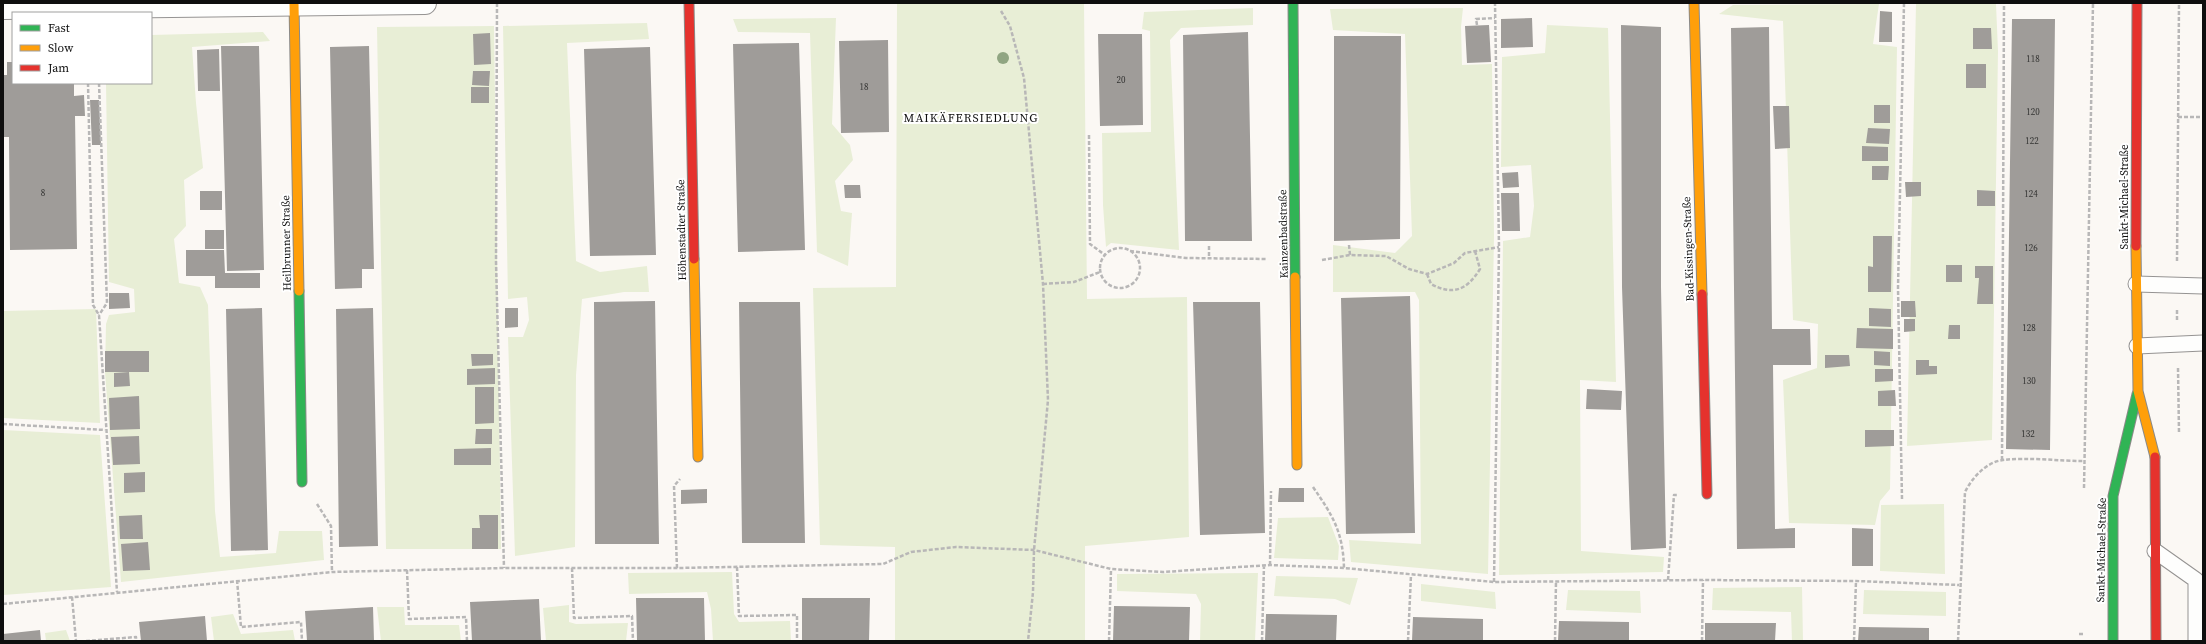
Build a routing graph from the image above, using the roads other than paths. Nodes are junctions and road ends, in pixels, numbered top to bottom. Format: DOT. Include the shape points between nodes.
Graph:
graph roads {
  1 [pos="425,3"];
  2 [pos="688,3"];
  3 [pos="1293,3"];
  4 [pos="1694,3"];
  5 [pos="2137,3"];
  6 [pos="294,4"];
  7 [pos="3,8"];
  8 [pos="2136,284"];
  9 [pos="2203,286"];
  10 [pos="2203,343"];
  11 [pos="2137,346"];
  12 [pos="2138,391"];
  13 [pos="698,457"];
  14 [pos="1297,464"];
  15 [pos="302,482"];
  16 [pos="1707,494"];
  17 [pos="2155,551"];
  18 [pos="2113,641"];
  19 [pos="2156,641"];
  20 [pos="2196,641"];
  1 -- 6 [label="street"];
  2 -- 13 [label="street, Höhenstadter Straße"];
  3 -- 14 [label="street, Kainzenbadstraße"];
  4 -- 16 [label="street, Bad-Kissingen-Straße"];
  5 -- 8 [label="street, Sankt-Michael-Straße"];
  6 -- 7 [label="street"];
  6 -- 15 [label="street, Heilbrunner Straße"];
  8 -- 9 [label="lane"];
  8 -- 11 [label="street, Sankt-Michael-Straße"];
  10 -- 11 [label="lane"];
  11 -- 12 [label="street, Sankt-Michael-Straße"];
  12 -- 17 [label="street, Sankt-Michael-Straße" via="2155,458"];
  12 -- 18 [label="street, Sankt-Michael-Straße" via="2113,496"];
  17 -- 19 [label="street, Sankt-Michael-Straße"];
  17 -- 20 [label="lane" via="2196,580"];
}
